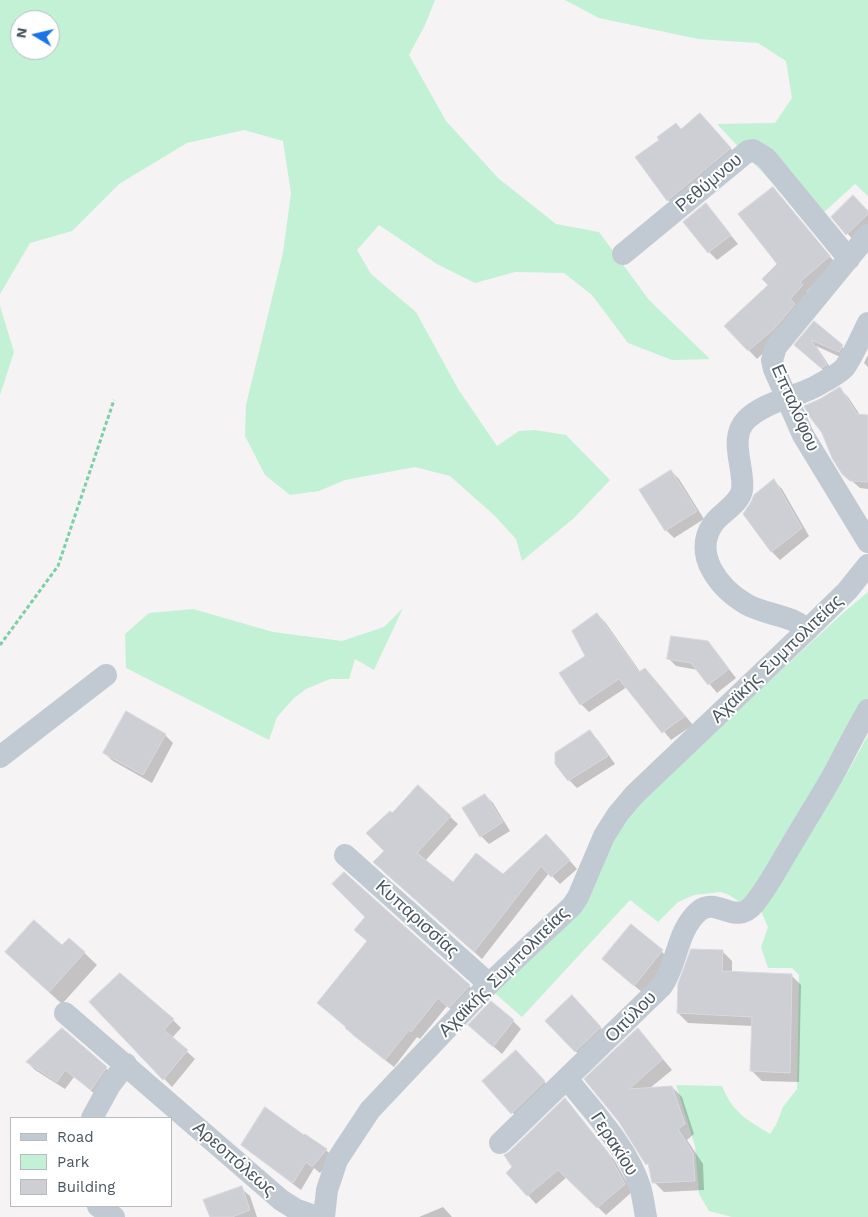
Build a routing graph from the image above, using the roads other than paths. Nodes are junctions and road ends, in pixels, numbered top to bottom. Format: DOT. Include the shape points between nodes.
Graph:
graph roads {
  1 [pos="868,234"];
  2 [pos="623,254"];
  3 [pos="849,258"];
  4 [pos="868,323"];
  5 [pos="786,398"];
  6 [pos="868,542"];
  7 [pos="868,565"];
  8 [pos="805,632"];
  9 [pos="106,675"];
  10 [pos="868,710"];
  11 [pos="0,757"];
  12 [pos="345,855"];
  13 [pos="489,984"];
  14 [pos="66,1013"];
  15 [pos="126,1064"];
  16 [pos="567,1079"];
  17 [pos="93,1117"];
  18 [pos="500,1143"];
  19 [pos="99,1207"];
  20 [pos="114,1217"];
  21 [pos="317,1217"];
  22 [pos="324,1217"];
  23 [pos="646,1217"];
  1 -- 3 [label="street, Επταλόφου"];
  2 -- 3 [label="street, Ρεθύμνου" via="753,150 766,158"];
  3 -- 5 [label="street, Επταλόφου" via="776,346 772,360"];
  4 -- 5 [label="street" via="838,373"];
  5 -- 6 [label="street, Επταλόφου" via="803,434"];
  5 -- 8 [label="street" via="756,413 742,425 738,447 741,494 710,527 705,553 708,565 735,596 754,608 798,623"];
  7 -- 8 [label="street, Αχαϊκής Συμπολιτείας" via="847,591"];
  8 -- 13 [label="street, Αχαϊκής Συμπολιτείας" via="634,795 604,836 572,906"];
  9 -- 11 [label="street"];
  10 -- 16 [label="street, Οιτύλου" via="818,801 750,909 738,913 711,907 698,912 684,931 662,986"];
  12 -- 13 [label="street, Κυπαρισσίας"];
  13 -- 22 [label="street, Αχαϊκής Συμπολιτείας" via="388,1090 357,1128 331,1174"];
  14 -- 15 [label="street, Αρεοπόλεως"];
  15 -- 17 [label="street"];
  15 -- 21 [label="street, Αρεοπόλεως" via="281,1200"];
  16 -- 18 [label="street, Οιτύλου"];
  16 -- 23 [label="street, Γερακίου" via="605,1126 631,1166 640,1186"];
  19 -- 20 [label="street"];
}
